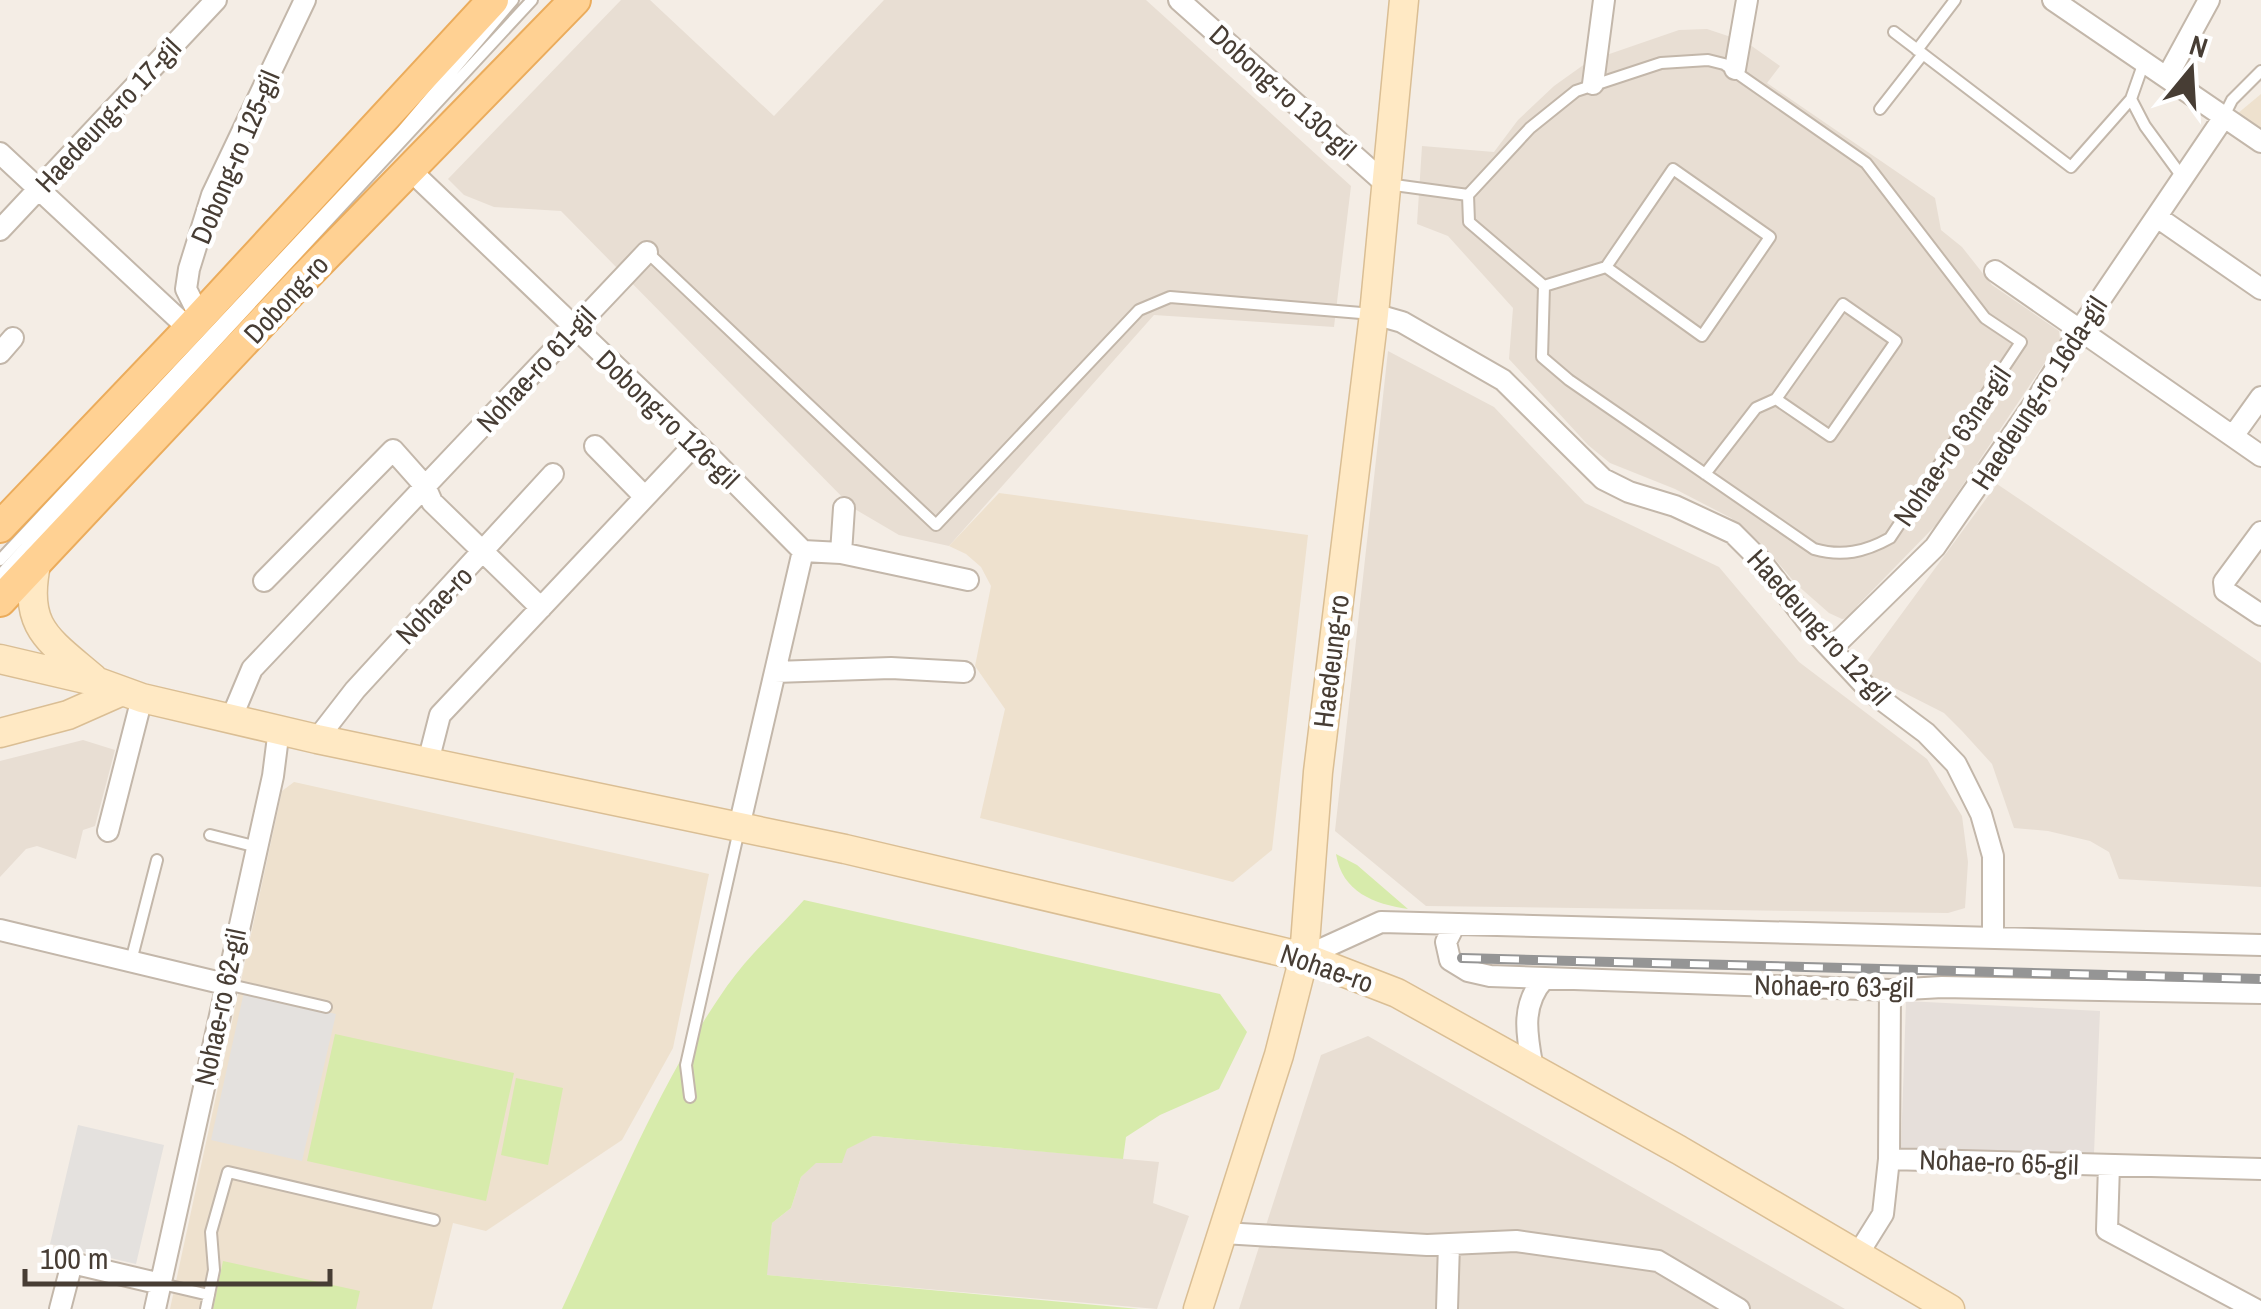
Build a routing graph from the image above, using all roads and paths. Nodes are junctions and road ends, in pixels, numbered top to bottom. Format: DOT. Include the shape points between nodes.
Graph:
graph roads {
  1 [pos="216,0"];
  2 [pos="305,0"];
  3 [pos="492,0"];
  4 [pos="513,0"];
  5 [pos="532,0"];
  6 [pos="575,0"];
  7 [pos="1404,0"];
  8 [pos="1604,0"];
  9 [pos="1748,0"];
  10 [pos="1955,0"];
  11 [pos="2053,0"];
  12 [pos="2209,0"];
  13 [pos="1182,1"];
  14 [pos="1894,32"];
  15 [pos="1920,52"];
  16 [pos="2144,62"];
  17 [pos="1734,69"];
  18 [pos="2261,70"];
  19 [pos="2167,77"];
  20 [pos="1594,84"];
  21 [pos="2131,99"];
  22 [pos="1880,109"];
  23 [pos="2224,116"];
  24 [pos="2261,142"];
  25 [pos="0,153"];
  26 [pos="410,170"];
  27 [pos="2183,178"];
  28 [pos="1386,184"];
  29 [pos="39,189"];
  30 [pos="1468,195"];
  31 [pos="2157,216"];
  32 [pos="0,230"];
  33 [pos="647,252"];
  34 [pos="1606,267"];
  35 [pos="1995,271"];
  36 [pos="1544,286"];
  37 [pos="2261,289"];
  38 [pos="1374,314"];
  39 [pos="194,323"];
  40 [pos="573,329"];
  41 [pos="2079,330"];
  42 [pos="2261,397"];
  43 [pos="1776,399"];
  44 [pos="2234,436"];
  45 [pos="696,443"];
  46 [pos="595,446"];
  47 [pos="2261,456"];
  48 [pos="553,474"];
  49 [pos="1704,474"];
  50 [pos="425,486"];
  51 [pos="646,497"];
  52 [pos="844,508"];
  53 [pos="2,521"];
  54 [pos="2261,532"];
  55 [pos="803,552"];
  56 [pos="484,553"];
  57 [pos="841,553"];
  58 [pos="0,560"];
  59 [pos="37,560"];
  60 [pos="0,574"];
  61 [pos="968,580"];
  62 [pos="264,581"];
  63 [pos="0,600"];
  64 [pos="541,608"];
  65 [pos="2261,615"];
  66 [pos="1831,649"];
  67 [pos="0,659"];
  68 [pos="775,672"];
  69 [pos="964,672"];
  70 [pos="120,691"];
  71 [pos="231,719"];
  72 [pos="280,729"];
  73 [pos="0,733"];
  74 [pos="317,739"];
  75 [pos="428,762"];
  76 [pos="740,827"];
  77 [pos="108,831"];
  78 [pos="210,835"];
  79 [pos="256,847"];
  80 [pos="157,860"];
  81 [pos="1454,924"];
  82 [pos="1,936"];
  83 [pos="1992,936"];
  84 [pos="2261,945"];
  85 [pos="1304,956"];
  86 [pos="131,962"];
  87 [pos="1544,979"];
  88 [pos="225,984"];
  89 [pos="1890,990"];
  90 [pos="2261,993"];
  91 [pos="326,1007"];
  92 [pos="1533,1069"];
  93 [pos="690,1097"];
  94 [pos="1888,1159"];
  95 [pos="2109,1165"];
  96 [pos="2261,1169"];
  97 [pos="434,1220"];
  98 [pos="1223,1233"];
  99 [pos="1449,1244"];
  100 [pos="1858,1254"];
  101 [pos="160,1284"];
  102 [pos="209,1295"];
  103 [pos="60,1309"];
  104 [pos="155,1309"];
  105 [pos="206,1309"];
  106 [pos="1198,1309"];
  107 [pos="1447,1309"];
  108 [pos="1739,1309"];
  109 [pos="1950,1309"];
  110 [pos="2254,1309"];
  1 -- 29 [label="street, Haedeung-ro 17-gil"];
  2 -- 39 [label="street, Dobong-ro 125-gil" via="201,224 186,289"];
  3 -- 39 [label="main road, Dobong-ro"];
  4 -- 58 [label="lane" via="388,146"];
  5 -- 60 [label="lane"];
  6 -- 26 [label="main road, Dobong-ro"];
  7 -- 28 [label="main road, Haedeung-ro"];
  8 -- 20 [label="street"];
  9 -- 17 [label="street"];
  10 -- 15 [label="lane"];
  11 -- 16 [label="street"];
  12 -- 19 [label="street"];
  13 -- 28 [label="street, Dobong-ro 130-gil"];
  14 -- 15 [label="lane"];
  15 -- 21 [label="lane" via="2071,167"];
  15 -- 22 [label="lane"];
  16 -- 19 [label="street"];
  16 -- 21 [label="lane"];
  17 -- 20 [label="lane, Nohae-ro 63na-gil" via="1686,60"];
  17 -- 49 [label="lane, Nohae-ro 63na-gil" via="1866,163 1985,318 2022,342 1890,538 1870,550 1834,555 1814,549"];
  18 -- 23 [label="lane"];
  19 -- 23 [label="street"];
  20 -- 30 [label="lane, Nohae-ro 63na-gil" via="1530,128"];
  21 -- 27 [label="lane"];
  23 -- 24 [label="street"];
  23 -- 27 [label="street, Haedeung-ro 16da-gil"];
  25 -- 29 [label="street"];
  26 -- 40 [label="street, Dobong-ro 126-gil"];
  26 -- 59 [label="main road, Dobong-ro"];
  27 -- 31 [label="street, Haedeung-ro 16da-gil"];
  28 -- 30 [label="lane"];
  28 -- 38 [label="main road, Haedeung-ro"];
  29 -- 32 [label="street, Haedeung-ro 17-gil"];
  29 -- 39 [label="street"];
  30 -- 36 [label="lane" via="1469,222"];
  31 -- 37 [label="street"];
  31 -- 41 [label="street, Haedeung-ro 16da-gil"];
  33 -- 38 [label="lane" via="936,525 1138,310 1170,297"];
  33 -- 40 [label="street, Nohae-ro 61-gil"];
  34 -- 34 [label="lane" via="1702,336 1770,237 1673,170"];
  34 -- 36 [label="lane"];
  35 -- 41 [label="street"];
  36 -- 49 [label="lane, Nohae-ro 63na-gil" via="1542,357"];
  38 -- 66 [label="street, Haedeung-ro 12-gil" via="1402,322 1504,380 1603,480 1732,533"];
  38 -- 85 [label="main road, Haedeung-ro" via="1318,772"];
  39 -- 53 [label="main road, Dobong-ro"];
  40 -- 45 [label="street, Dobong-ro 126-gil"];
  40 -- 50 [label="street, Nohae-ro 61-gil"];
  41 -- 44 [label="street"];
  41 -- 66 [label="street, Haedeung-ro 16da-gil" via="1935,547"];
  42 -- 44 [label="street"];
  43 -- 43 [label="lane" via="1830,436 1896,341 1843,304"];
  43 -- 49 [label="lane" via="1756,408"];
  44 -- 47 [label="street"];
  45 -- 51 [label="street"];
  45 -- 55 [label="street, Dobong-ro 126-gil"];
  46 -- 51 [label="street"];
  48 -- 56 [label="street, Nohae-ro"];
  50 -- 56 [label="street" via="432,502"];
  50 -- 62 [label="street" via="392,450"];
  50 -- 71 [label="street, Nohae-ro 61-gil" via="252,669"];
  51 -- 64 [label="street"];
  52 -- 57 [label="street"];
  54 -- 65 [label="street" via="2224,582 2225,591"];
  55 -- 57 [label="street"];
  55 -- 68 [label="street"];
  56 -- 64 [label="street"];
  56 -- 74 [label="street, Nohae-ro"];
  57 -- 61 [label="street"];
  59 -- 63 [label="main road, Dobong-ro"];
  59 -- 70 [label="main road" via="34,614 54,644"];
  64 -- 75 [label="street" via="440,716"];
  66 -- 83 [label="street, Haedeung-ro 12-gil" via="1870,692 1944,748 1969,786 1993,856"];
  67 -- 70 [label="main road, Nohae-ro"];
  68 -- 69 [label="street"];
  68 -- 76 [label="street"];
  70 -- 71 [label="main road, Nohae-ro"];
  70 -- 73 [label="main road"];
  70 -- 77 [label="street"];
  71 -- 72 [label="main road, Nohae-ro"];
  72 -- 74 [label="main road, Nohae-ro"];
  72 -- 79 [label="street, Nohae-ro 62-gil"];
  74 -- 75 [label="main road, Nohae-ro"];
  75 -- 76 [label="main road, Nohae-ro"];
  76 -- 85 [label="main road, Nohae-ro"];
  76 -- 93 [label="lane" via="686,1065"];
  78 -- 79 [label="lane"];
  79 -- 88 [label="street, Nohae-ro 62-gil"];
  80 -- 86 [label="lane"];
  81 -- 83 [label="street, Nohae-ro 63-gil"];
  81 -- 85 [label="street, Nohae-ro 63-gil" via="1380,922"];
  81 -- 87 [label="street, Nohae-ro 63-gil" via="1446,942 1455,964 1490,976"];
  82 -- 86 [label="street"];
  83 -- 84 [label="street, Nohae-ro 63-gil"];
  85 -- 92 [label="main road, Nohae-ro" via="1397,993"];
  85 -- 98 [label="main road, Haedeung-ro"];
  86 -- 88 [label="street"];
  87 -- 89 [label="street, Nohae-ro 63-gil"];
  87 -- 92 [label="street" via="1526,1019"];
  88 -- 91 [label="lane"];
  88 -- 101 [label="street, Nohae-ro 62-gil"];
  89 -- 90 [label="street, Nohae-ro 63-gil"];
  89 -- 94 [label="street"];
  92 -- 100 [label="main road, Nohae-ro"];
  94 -- 95 [label="street, Nohae-ro 65-gil"];
  94 -- 100 [label="street" via="1883,1214"];
  95 -- 96 [label="street, Nohae-ro 65-gil"];
  95 -- 110 [label="street, Nohae-ro 65-gil" via="2107,1230"];
  97 -- 102 [label="lane" via="230,1171 211,1232"];
  98 -- 99 [label="street"];
  98 -- 106 [label="main road, Haedeung-ro"];
  99 -- 107 [label="street"];
  99 -- 108 [label="street" via="1516,1241 1658,1261"];
  100 -- 109 [label="main road, Nohae-ro"];
  101 -- 102 [label="lane"];
  101 -- 103 [label="street" via="72,1263"];
  101 -- 104 [label="street, Nohae-ro 62-gil"];
  102 -- 105 [label="lane"];
}
